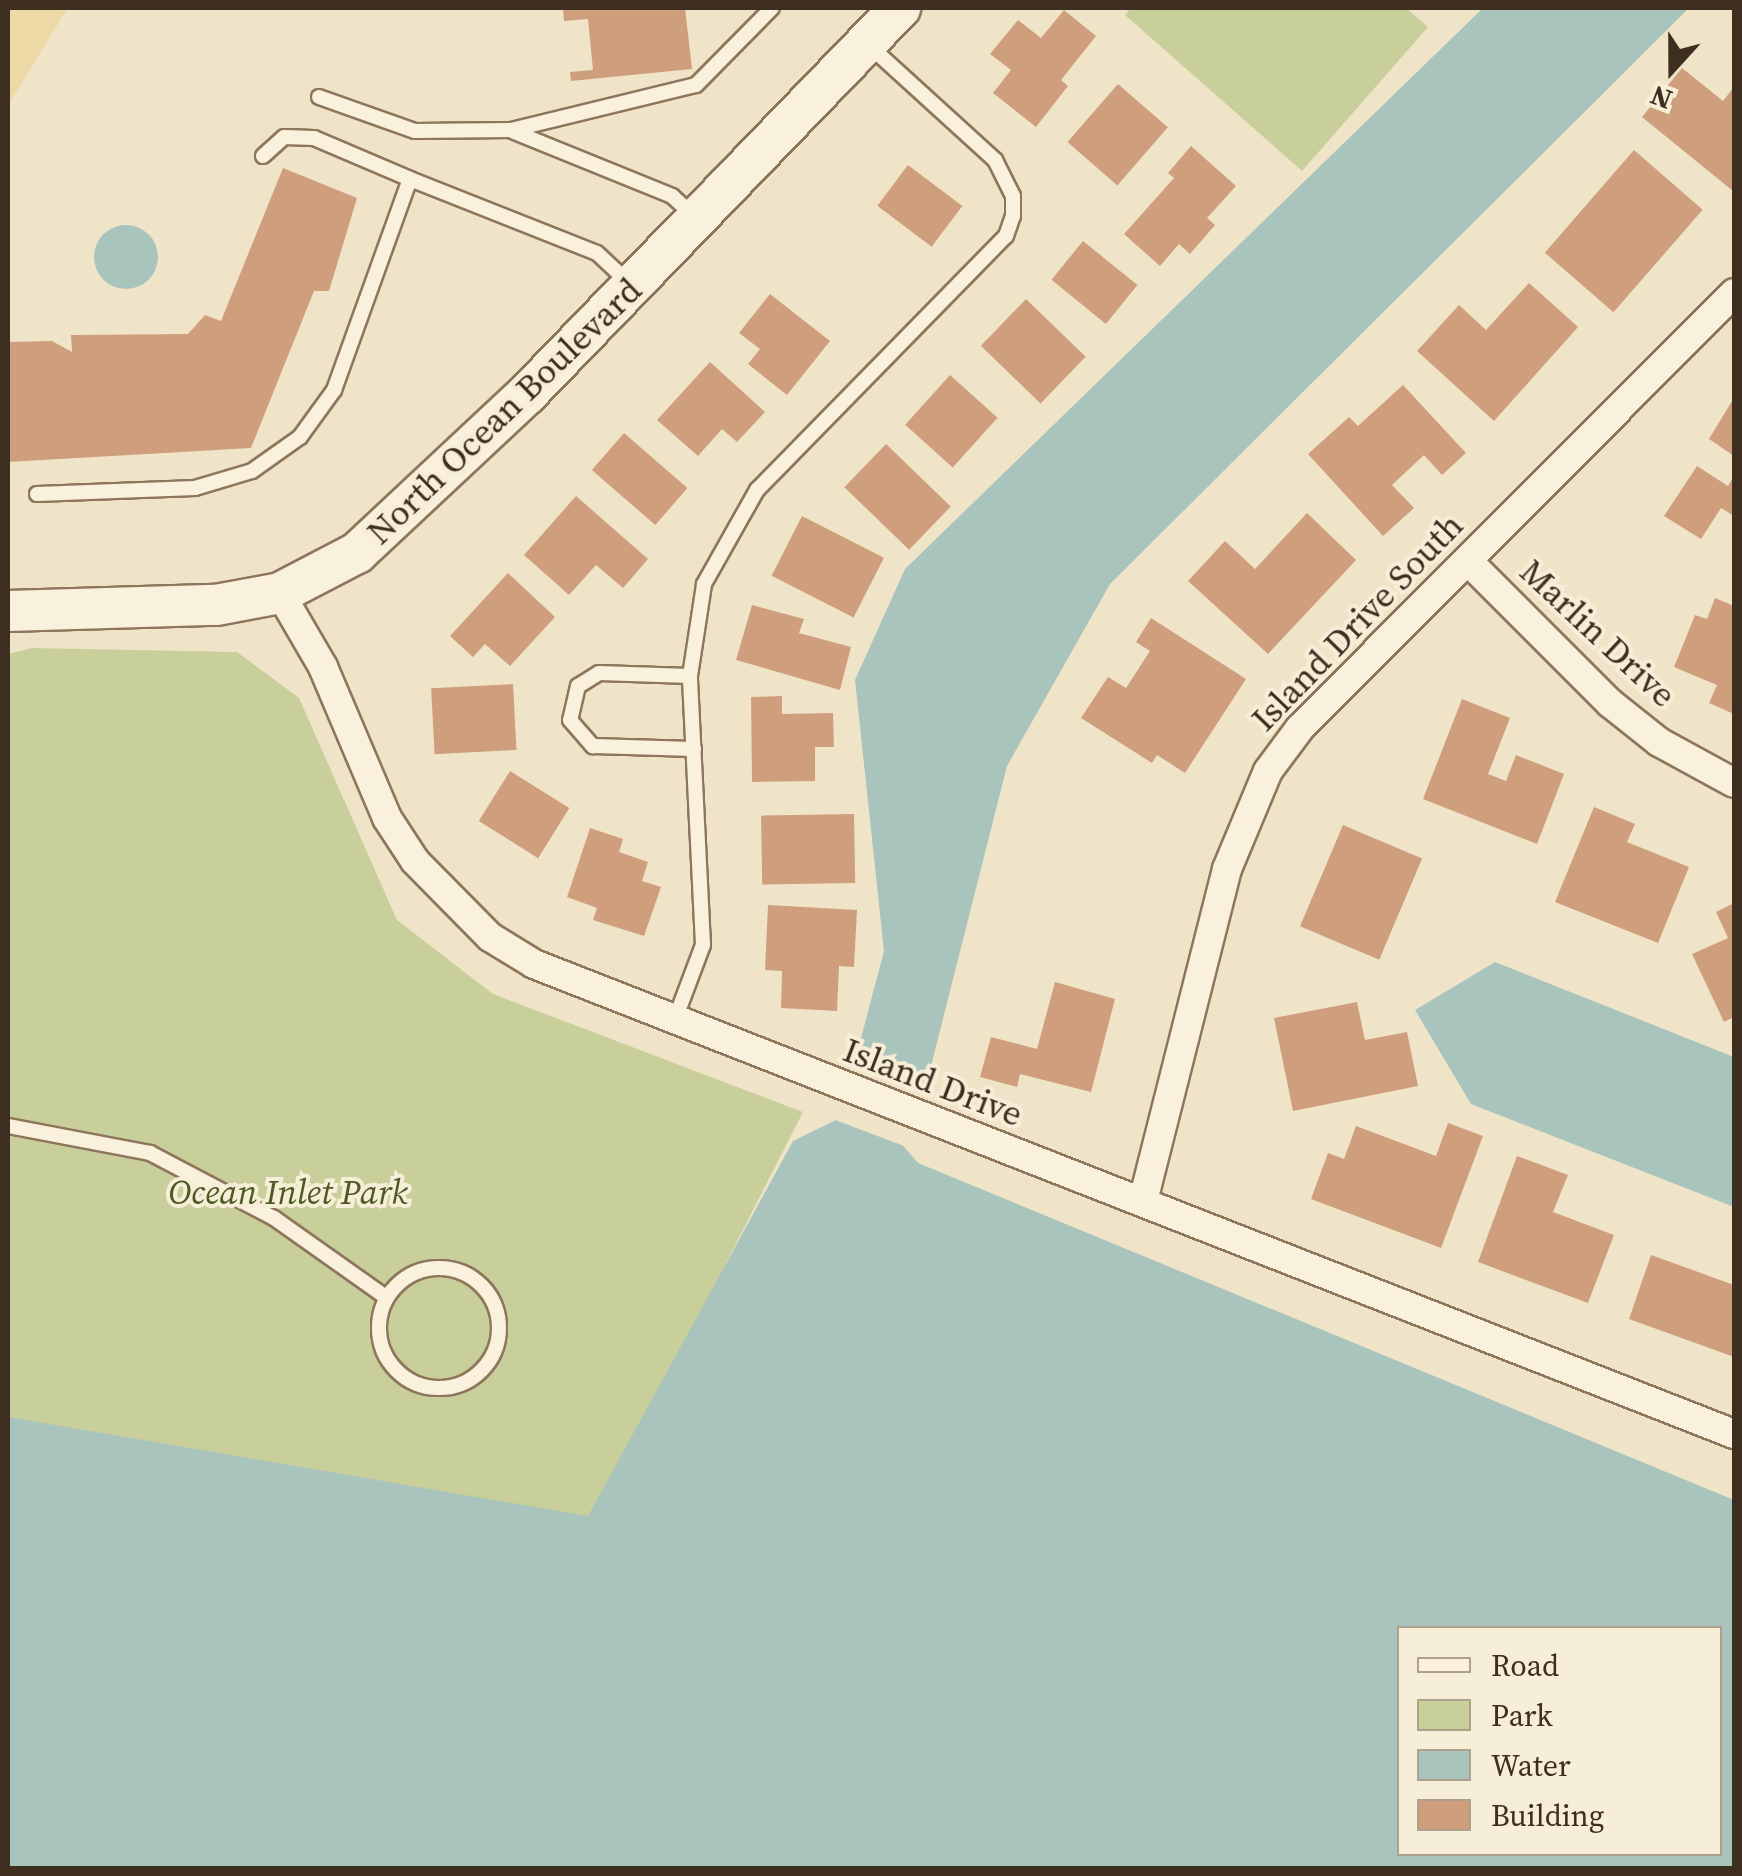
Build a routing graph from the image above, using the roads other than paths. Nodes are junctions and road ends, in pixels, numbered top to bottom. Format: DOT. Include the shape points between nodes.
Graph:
graph roads {
  1 [pos="772,8"];
  2 [pos="886,18"];
  3 [pos="318,98"];
  4 [pos="512,130"];
  5 [pos="262,156"];
  6 [pos="410,180"];
  7 [pos="698,220"];
  8 [pos="632,286"];
  9 [pos="1734,293"];
  10 [pos="37,494"];
  11 [pos="1468,561"];
  12 [pos="280,593"];
  13 [pos="8,611"];
  14 [pos="690,676"];
  15 [pos="694,749"];
  16 [pos="1734,783"];
  17 [pos="674,1022"];
  18 [pos="8,1126"];
  19 [pos="1144,1201"];
  20 [pos="387,1298"];
  21 [pos="1734,1434"];
  1 -- 4 [label="lane" via="696,85"];
  2 -- 7 [label="main road, North Ocean Boulevard"];
  2 -- 14 [label="lane" via="1007,176 1013,216 1006,236 757,490 704,584"];
  3 -- 4 [label="lane" via="415,131"];
  4 -- 7 [label="lane" via="672,196"];
  5 -- 6 [label="lane" via="284,137 314,138"];
  6 -- 8 [label="lane" via="597,253"];
  6 -- 10 [label="lane" via="334,390 300,438 252,472 196,488"];
  7 -- 8 [label="main road, North Ocean Boulevard"];
  8 -- 12 [label="main road, North Ocean Boulevard" via="417,502 357,554"];
  9 -- 11 [label="street, Island Drive South"];
  11 -- 16 [label="street, Marlin Drive" via="1610,703 1660,742"];
  11 -- 19 [label="street, Island Drive South" via="1300,728 1244,818"];
  12 -- 13 [label="main road, North Ocean Boulevard" via="170,612"];
  12 -- 17 [label="street, Island Drive" via="323,667 387,818 444,896 534,964"];
  14 -- 15 [label="lane"];
  14 -- 15 [label="lane" via="599,674 578,686 569,708 574,731 593,746"];
  15 -- 17 [label="lane" via="703,944"];
  17 -- 19 [label="street, Island Drive"];
  18 -- 20 [label="lane" via="150,1152 274,1218"];
  19 -- 21 [label="street, Island Drive"];
  20 -- 20 [label="lane" via="382,1347 416,1384 450,1387 491,1358 496,1309 476,1281 428,1270 412,1274"];
}
